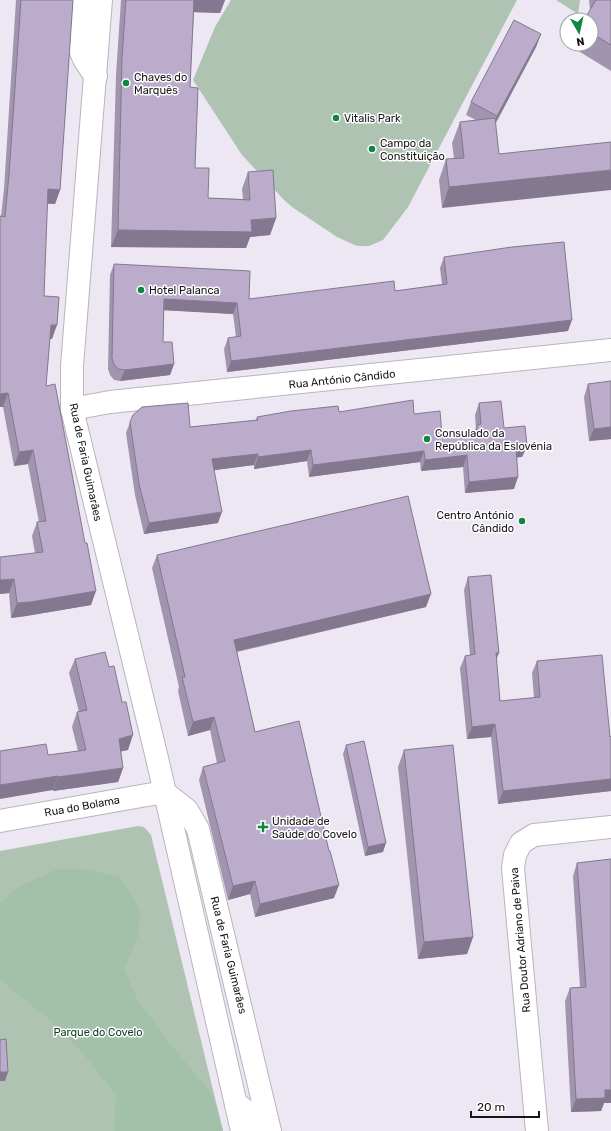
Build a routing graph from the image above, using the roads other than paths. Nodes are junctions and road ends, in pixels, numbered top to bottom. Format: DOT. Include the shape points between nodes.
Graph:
graph roads {
  1 [pos="82,0"];
  2 [pos="101,0"];
  3 [pos="96,76"];
  4 [pos="611,350"];
  5 [pos="72,409"];
  6 [pos="164,792"];
  7 [pos="0,821"];
  8 [pos="611,826"];
  9 [pos="236,1104"];
  10 [pos="242,1131"];
  11 [pos="254,1131"];
  12 [pos="270,1131"];
  13 [pos="537,1131"];
  1 -- 3 [label="main road" via="80,51"];
  2 -- 3 [label="main road, Rua de Faria Guimarães"];
  3 -- 5 [label="main road, Rua de Faria Guimarães" via="72,366"];
  4 -- 5 [label="main road, Rua António Cândido" via="110,402"];
  5 -- 6 [label="main road, Rua de Faria Guimarães"];
  6 -- 7 [label="main road, Rua do Bolama"];
  6 -- 9 [label="main road, Rua de Faria Guimarães"];
  6 -- 12 [label="main road, Rua de Faria Guimarães" via="187,810 198,829"];
  8 -- 13 [label="main road, Rua Doutor Adriano de Paiva" via="534,835 521,843 515,855 513,868"];
  9 -- 10 [label="main road, Rua de Faria Guimarães"];
  9 -- 11 [label="main road" via="249,1114"];
}
